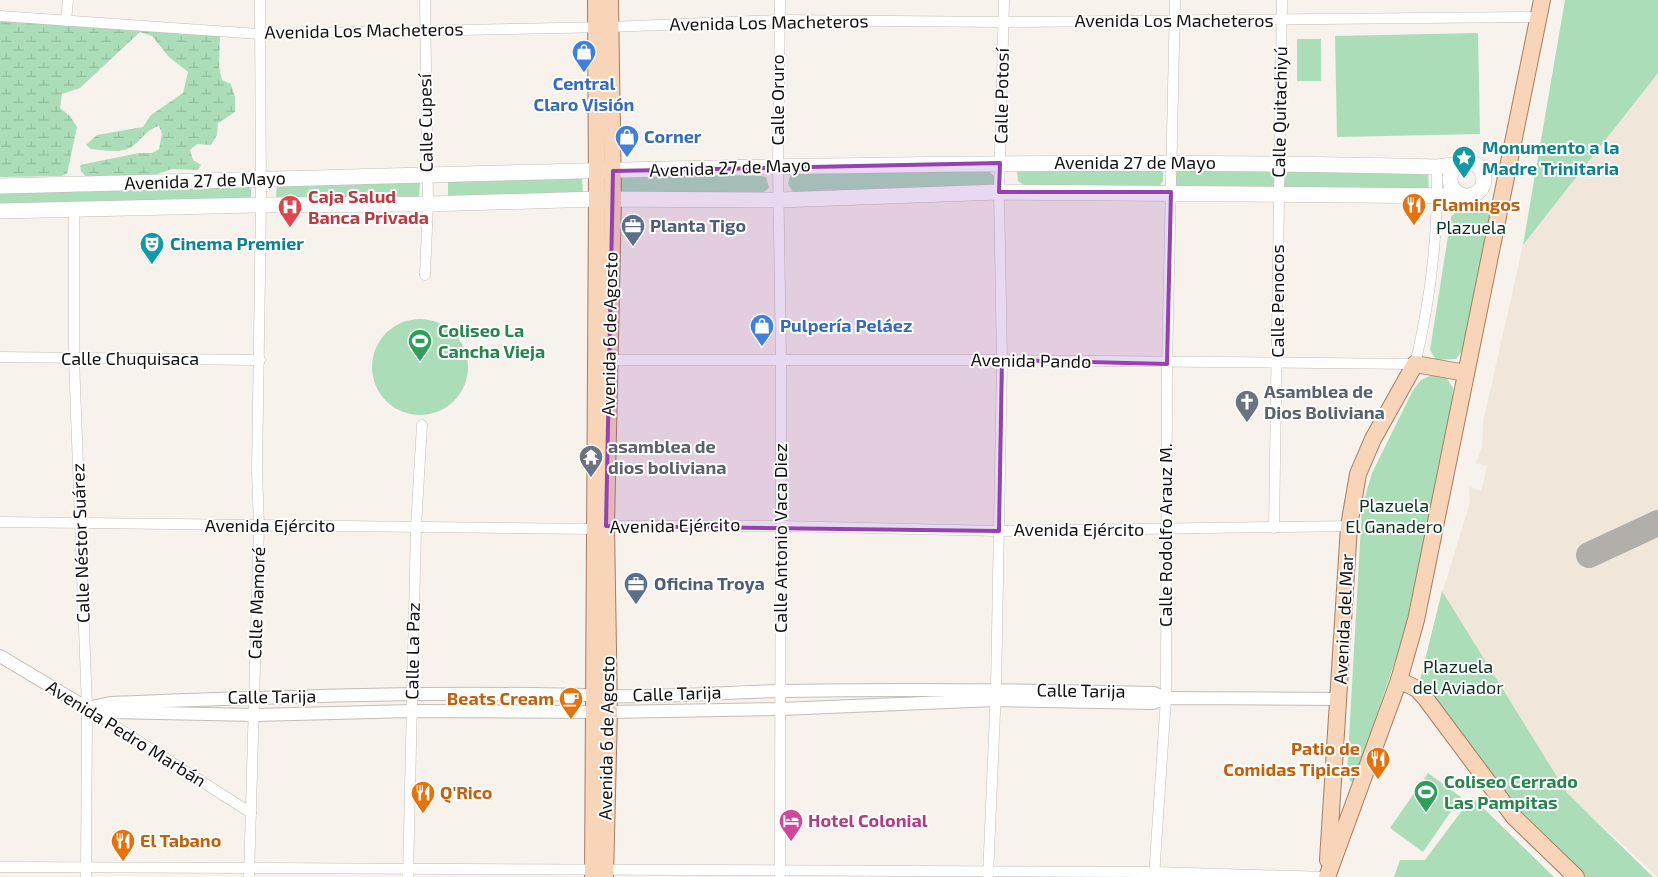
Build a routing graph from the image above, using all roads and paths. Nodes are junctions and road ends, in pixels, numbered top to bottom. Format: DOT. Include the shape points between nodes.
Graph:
graph roads {
  1 [pos="68,0"];
  2 [pos="260,0"];
  3 [pos="425,0"];
  4 [pos="596,0"];
  5 [pos="610,0"];
  6 [pos="780,0"];
  7 [pos="1004,0"];
  8 [pos="1174,0"];
  9 [pos="1282,0"];
  10 [pos="1542,0"];
  11 [pos="0,16"];
  12 [pos="1539,17"];
  13 [pos="778,20"];
  14 [pos="1174,20"];
  15 [pos="1281,20"];
  16 [pos="66,21"];
  17 [pos="1003,22"];
  18 [pos="603,27"];
  19 [pos="424,30"];
  20 [pos="260,34"];
  21 [pos="1000,163"];
  22 [pos="1280,163"];
  23 [pos="1172,164"];
  24 [pos="1460,164"];
  25 [pos="778,166"];
  26 [pos="1437,167"];
  27 [pos="613,171"];
  28 [pos="596,172"];
  29 [pos="428,174"];
  30 [pos="1485,178"];
  31 [pos="261,179"];
  32 [pos="1504,182"];
  33 [pos="0,186"];
  34 [pos="999,192"];
  35 [pos="1171,192"];
  36 [pos="1279,194"];
  37 [pos="1462,196"];
  38 [pos="1438,197"];
  39 [pos="605,199"];
  40 [pos="779,200"];
  41 [pos="428,204"];
  42 [pos="262,205"];
  43 [pos="71,209"];
  44 [pos="0,211"];
  45 [pos="425,275"];
  46 [pos="0,357"];
  47 [pos="74,359"];
  48 [pos="260,360"];
  49 [pos="603,360"];
  50 [pos="781,360"];
  51 [pos="1002,360"];
  52 [pos="1167,364"];
  53 [pos="1278,364"];
  54 [pos="1415,364"];
  55 [pos="1466,373"];
  56 [pos="422,426"];
  57 [pos="0,522"];
  58 [pos="81,524"];
  59 [pos="259,526"];
  60 [pos="781,526"];
  61 [pos="1349,526"];
  62 [pos="416,527"];
  63 [pos="600,527"];
  64 [pos="1274,528"];
  65 [pos="1165,530"];
  66 [pos="999,531"];
  67 [pos="0,656"];
  68 [pos="1399,680"];
  69 [pos="780,691"];
  70 [pos="996,694"];
  71 [pos="412,695"];
  72 [pos="255,697"];
  73 [pos="1166,698"];
  74 [pos="1339,699"];
  75 [pos="601,703"];
  76 [pos="92,708"];
  77 [pos="781,709"];
  78 [pos="412,711"];
  79 [pos="255,714"];
  80 [pos="1332,790"];
  81 [pos="1356,798"];
  82 [pos="251,813"];
  83 [pos="0,868"];
  84 [pos="86,873"];
  85 [pos="249,873"];
  86 [pos="599,873"];
  87 [pos="408,874"];
  88 [pos="780,874"];
  89 [pos="988,874"];
  90 [pos="1154,875"];
  91 [pos="1327,877"];
  92 [pos="1576,877"];
  1 -- 16 [label="street"];
  2 -- 20 [label="street, Calle Mamoré"];
  3 -- 19 [label="street, Calle Cupesí"];
  4 -- 18 [label="main road, Avenida 6 de Agosto"];
  5 -- 18 [label="main road, Avenida 6 de Agosto"];
  6 -- 13 [label="street, Calle Oruro"];
  7 -- 17 [label="street, Calle Potosí"];
  8 -- 14 [label="street, Calle Rodolfo Arauz M."];
  9 -- 15 [label="street, Calle Quitachiyú"];
  10 -- 12 [label="main road"];
  11 -- 16 [label="street, Avenida Los Macheteros"];
  12 -- 15 [label="street, Avenida Los Macheteros"];
  12 -- 32 [label="main road"];
  13 -- 17 [label="street, Avenida Los Macheteros"];
  13 -- 18 [label="street, Avenida Los Macheteros"];
  13 -- 25 [label="street, Calle Oruro"];
  14 -- 15 [label="street, Avenida Los Macheteros"];
  14 -- 17 [label="street, Avenida Los Macheteros"];
  14 -- 23 [label="street, Calle Rodolfo Arauz M."];
  15 -- 22 [label="street, Calle Quitachiyú"];
  16 -- 20 [label="street, Avenida Los Macheteros"];
  17 -- 21 [label="street, Calle Potosí"];
  18 -- 19 [label="street, Avenida Los Macheteros"];
  18 -- 27 [label="main road, Avenida 6 de Agosto"];
  18 -- 28 [label="main road, Avenida 6 de Agosto"];
  19 -- 20 [label="street, Avenida Los Macheteros"];
  19 -- 29 [label="street, Calle Cupesí"];
  20 -- 31 [label="street, Calle Mamoré"];
  21 -- 23 [label="main road, Avenida 27 de Mayo"];
  21 -- 25 [label="main road, Avenida 27 de Mayo"];
  21 -- 34 [label="street, Calle Potosí"];
  22 -- 23 [label="main road, Avenida 27 de Mayo"];
  22 -- 26 [label="main road, Avenida 27 de Mayo"];
  22 -- 36 [label="street, Calle Quitachiyú"];
  23 -- 35 [label="street, Calle Rodolfo Arauz M."];
  24 -- 26 [label="main road, Avenida 27 de Mayo"];
  24 -- 30 [label="main road" via="1471,162 1484,173"];
  24 -- 37 [label="main road" via="1450,178 1453,189"];
  25 -- 27 [label="main road, Avenida 27 de Mayo"];
  25 -- 40 [label="street, Calle Oruro"];
  26 -- 38 [label="street, Avenida del Mar"];
  27 -- 28 [label="main road, Avenida 27 de Mayo"];
  27 -- 39 [label="main road, Avenida 6 de Agosto"];
  28 -- 29 [label="main road, Avenida 27 de Mayo"];
  28 -- 39 [label="main road, Avenida 6 de Agosto"];
  29 -- 31 [label="main road, Avenida 27 de Mayo"];
  29 -- 41 [label="street, Calle Cupesí"];
  30 -- 32 [label="main road"];
  30 -- 37 [label="main road" via="1478,193"];
  31 -- 33 [label="main road, Avenida 27 de Mayo"];
  31 -- 42 [label="street, Calle Mamoré"];
  32 -- 55 [label="main road"];
  34 -- 35 [label="main road, Avenida 27 de Mayo"];
  34 -- 40 [label="main road, Avenida 27 de Mayo"];
  34 -- 51 [label="street, Calle Potosí"];
  35 -- 36 [label="main road, Avenida 27 de Mayo"];
  35 -- 52 [label="street, Calle Rodolfo Arauz M."];
  36 -- 38 [label="main road, Avenida 27 de Mayo"];
  36 -- 53 [label="street, Calle Penocos"];
  37 -- 38 [label="main road, Avenida 27 de Mayo"];
  38 -- 54 [label="street, Avenida del Mar" via="1426,316"];
  39 -- 40 [label="main road, Avenida 27 de Mayo"];
  39 -- 41 [label="main road, Avenida 27 de Mayo"];
  39 -- 49 [label="main road, Avenida 6 de Agosto"];
  40 -- 50 [label="street, Calle Antonio Vaca Diez"];
  41 -- 42 [label="main road, Avenida 27 de Mayo"];
  41 -- 45 [label="street, Calle Cupesí"];
  42 -- 43 [label="main road, Avenida 27 de Mayo"];
  42 -- 48 [label="street, Calle Mamoré"];
  43 -- 44 [label="main road, Avenida 27 de Mayo"];
  43 -- 47 [label="street, Calle Néstor Suárez"];
  46 -- 47 [label="street, Calle Chuquisaca"];
  47 -- 48 [label="street, Calle Chuquisaca"];
  47 -- 58 [label="street, Calle Néstor Suárez"];
  48 -- 59 [label="street, Calle Mamoré"];
  49 -- 50 [label="street, Avenida Pando"];
  49 -- 63 [label="main road, Avenida 6 de Agosto"];
  50 -- 51 [label="street, Avenida Pando"];
  50 -- 60 [label="street, Calle Antonio Vaca Diez"];
  51 -- 52 [label="street, Avenida Pando"];
  51 -- 66 [label="street, Calle Potosí"];
  52 -- 53 [label="street, Avenida Pando"];
  52 -- 65 [label="street, Calle Rodolfo Arauz M."];
  53 -- 54 [label="street, Avenida Pando"];
  53 -- 64 [label="street, Calle Penocos"];
  54 -- 55 [label="main road, Avenida Pando"];
  54 -- 61 [label="main road, Avenida del Mar" via="1373,439 1358,474"];
  55 -- 68 [label="main road" via="1416,620"];
  56 -- 62 [label="street, Calle La Paz"];
  57 -- 58 [label="street, Avenida Ejército"];
  58 -- 59 [label="street, Avenida Ejército"];
  58 -- 76 [label="street, Calle Néstor Suárez"];
  59 -- 62 [label="street, Avenida Ejército"];
  59 -- 72 [label="street, Calle Mamoré"];
  60 -- 63 [label="street, Avenida Ejército"];
  60 -- 66 [label="street, Avenida Ejército"];
  60 -- 69 [label="street, Calle Antonio Vaca Diez"];
  61 -- 64 [label="street, Avenida Ejército"];
  61 -- 74 [label="main road, Avenida del Mar"];
  62 -- 63 [label="street, Avenida Ejército"];
  62 -- 71 [label="street, Calle La Paz"];
  63 -- 75 [label="main road, Avenida 6 de Agosto"];
  64 -- 65 [label="street, Avenida Ejército"];
  65 -- 66 [label="street, Avenida Ejército"];
  65 -- 73 [label="street, Calle Rodolfo Arauz M."];
  66 -- 70 [label="street, Calle Potosí"];
  67 -- 76 [label="street, Avenida Pedro Marbán"];
  68 -- 81 [label="main road"];
  68 -- 92 [label="main road" via="1417,689 1426,699 1514,817"];
  69 -- 70 [label="street, Calle Tarija"];
  69 -- 75 [label="street, Calle Tarija"];
  69 -- 77 [label="street, Calle Antonio Vaca Diez"];
  70 -- 73 [label="street, Calle Tarija" via="1154,693"];
  70 -- 77 [label="street, Calle Tarija"];
  70 -- 89 [label="street, Calle Potosí"];
  71 -- 72 [label="street, Calle Tarija"];
  71 -- 75 [label="street, Calle Tarija"];
  71 -- 78 [label="street, Calle La Paz"];
  72 -- 76 [label="street, Calle Tarija" via="110,703"];
  72 -- 79 [label="street, Calle Mamoré"];
  73 -- 74 [label="street, Calle Tarija"];
  73 -- 90 [label="street, Calle Rodolfo Arauz M."];
  74 -- 80 [label="main road, Avenida del Mar"];
  75 -- 77 [label="street, Calle Tarija"];
  75 -- 78 [label="street, Calle Tarija"];
  75 -- 86 [label="main road, Avenida 6 de Agosto"];
  76 -- 79 [label="street, Calle Tarija" via="110,712"];
  76 -- 82 [label="street, Avenida Pedro Marbán"];
  76 -- 84 [label="street, Calle Néstor Suárez"];
  77 -- 88 [label="street, Calle Antonio Vaca Diez"];
  78 -- 79 [label="street, Calle Tarija"];
  78 -- 87 [label="street, Calle La Paz"];
  79 -- 82 [label="street, Calle Mamoré"];
  80 -- 81 [label="main road" via="1339,805 1350,804"];
  80 -- 91 [label="main road, Avenida del Mar"];
  81 -- 91 [label="main road"];
  82 -- 85 [label="street, Calle Mamoré"];
  83 -- 84 [label="street"];
  84 -- 85 [label="street"];
  85 -- 87 [label="street"];
  86 -- 87 [label="street"];
  86 -- 88 [label="street"];
  88 -- 89 [label="street"];
  89 -- 90 [label="street"];
  90 -- 91 [label="street"];
}
